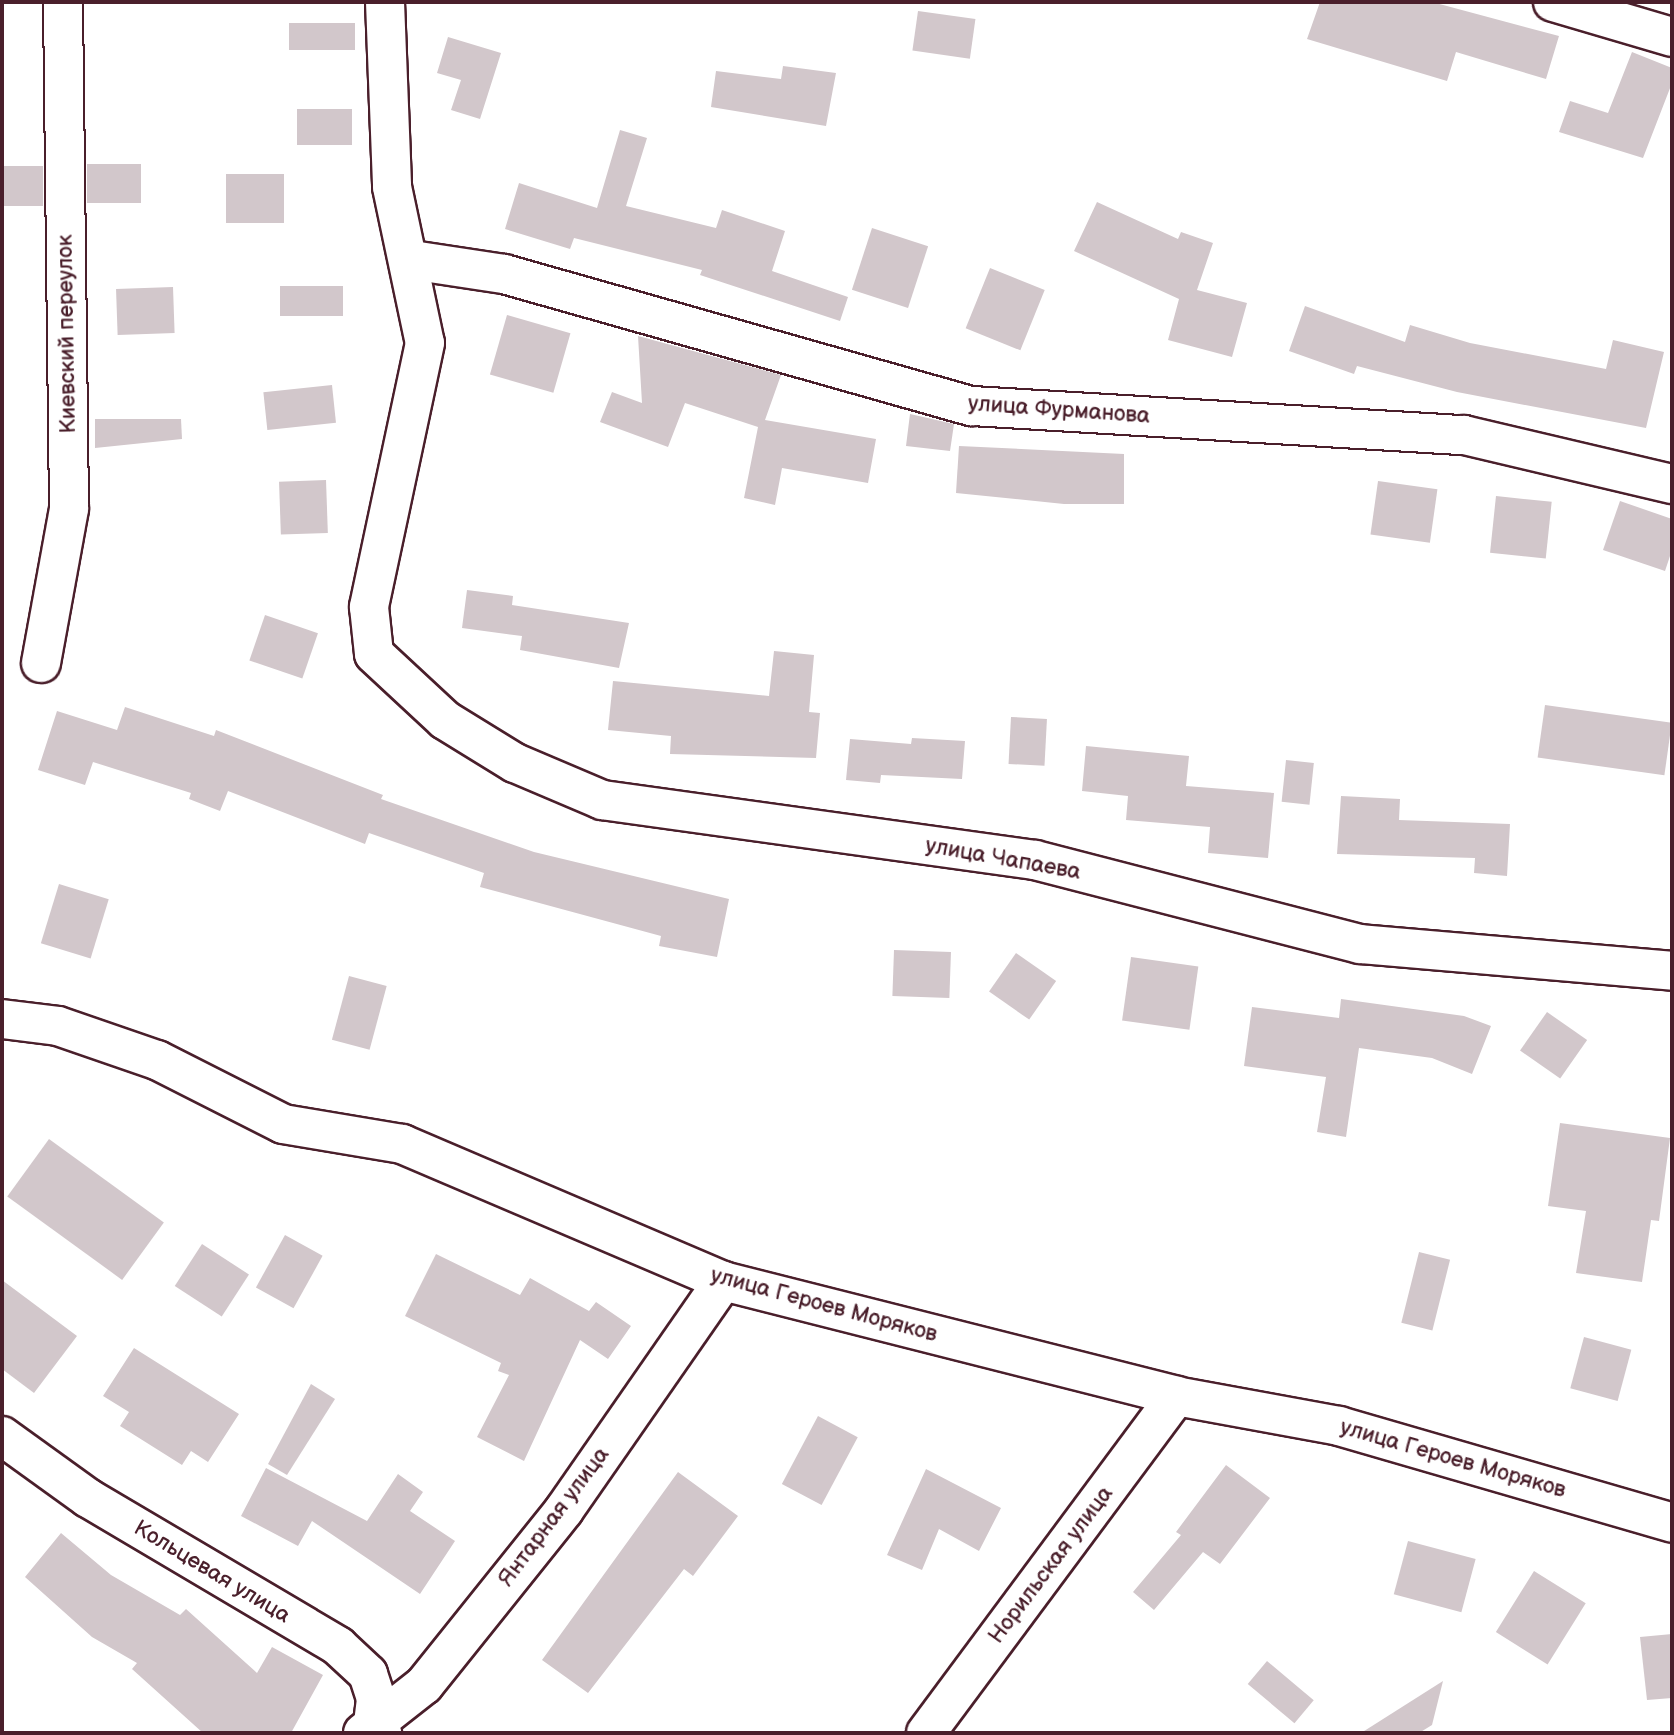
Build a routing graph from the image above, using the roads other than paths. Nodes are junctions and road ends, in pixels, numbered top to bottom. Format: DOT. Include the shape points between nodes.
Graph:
graph roads {
  1 [pos="63,2"];
  2 [pos="385,2"];
  3 [pos="1553,2"];
  4 [pos="1672,37"];
  5 [pos="411,260"];
  6 [pos="1672,484"];
  7 [pos="41,663"];
  8 [pos="1672,971"];
  9 [pos="2,1019"];
  10 [pos="723,1281"];
  11 [pos="1176,1396"];
  12 [pos="2,1436"];
  13 [pos="1672,1523"];
  14 [pos="373,1730"];
  15 [pos="926,1733"];
  1 -- 7 [label="street, Киевский переулок" via="69,509"];
  2 -- 5 [label="street" via="392,187"];
  3 -- 4 [label="street"];
  5 -- 6 [label="street, улица Фурманова" via="504,274 972,406 1464,435"];
  5 -- 8 [label="street, улица Чапаева" via="425,343 369,607 374,654 445,720 515,763 602,800 1035,860 1360,944"];
  9 -- 10 [label="street, улица Героев Моряков" via="58,1026 157,1060 283,1124 402,1144"];
  10 -- 11 [label="street, улица Героев Моряков"];
  10 -- 14 [label="street, Янтарная улица" via="564,1510 424,1685"];
  11 -- 13 [label="street, улица Героев Моряков" via="1339,1426"];
  11 -- 15 [label="street, Норильская улица"];
  12 -- 14 [label="street, Кольцевая улица" via="88,1498 338,1646 368,1674 376,1699"];
}
